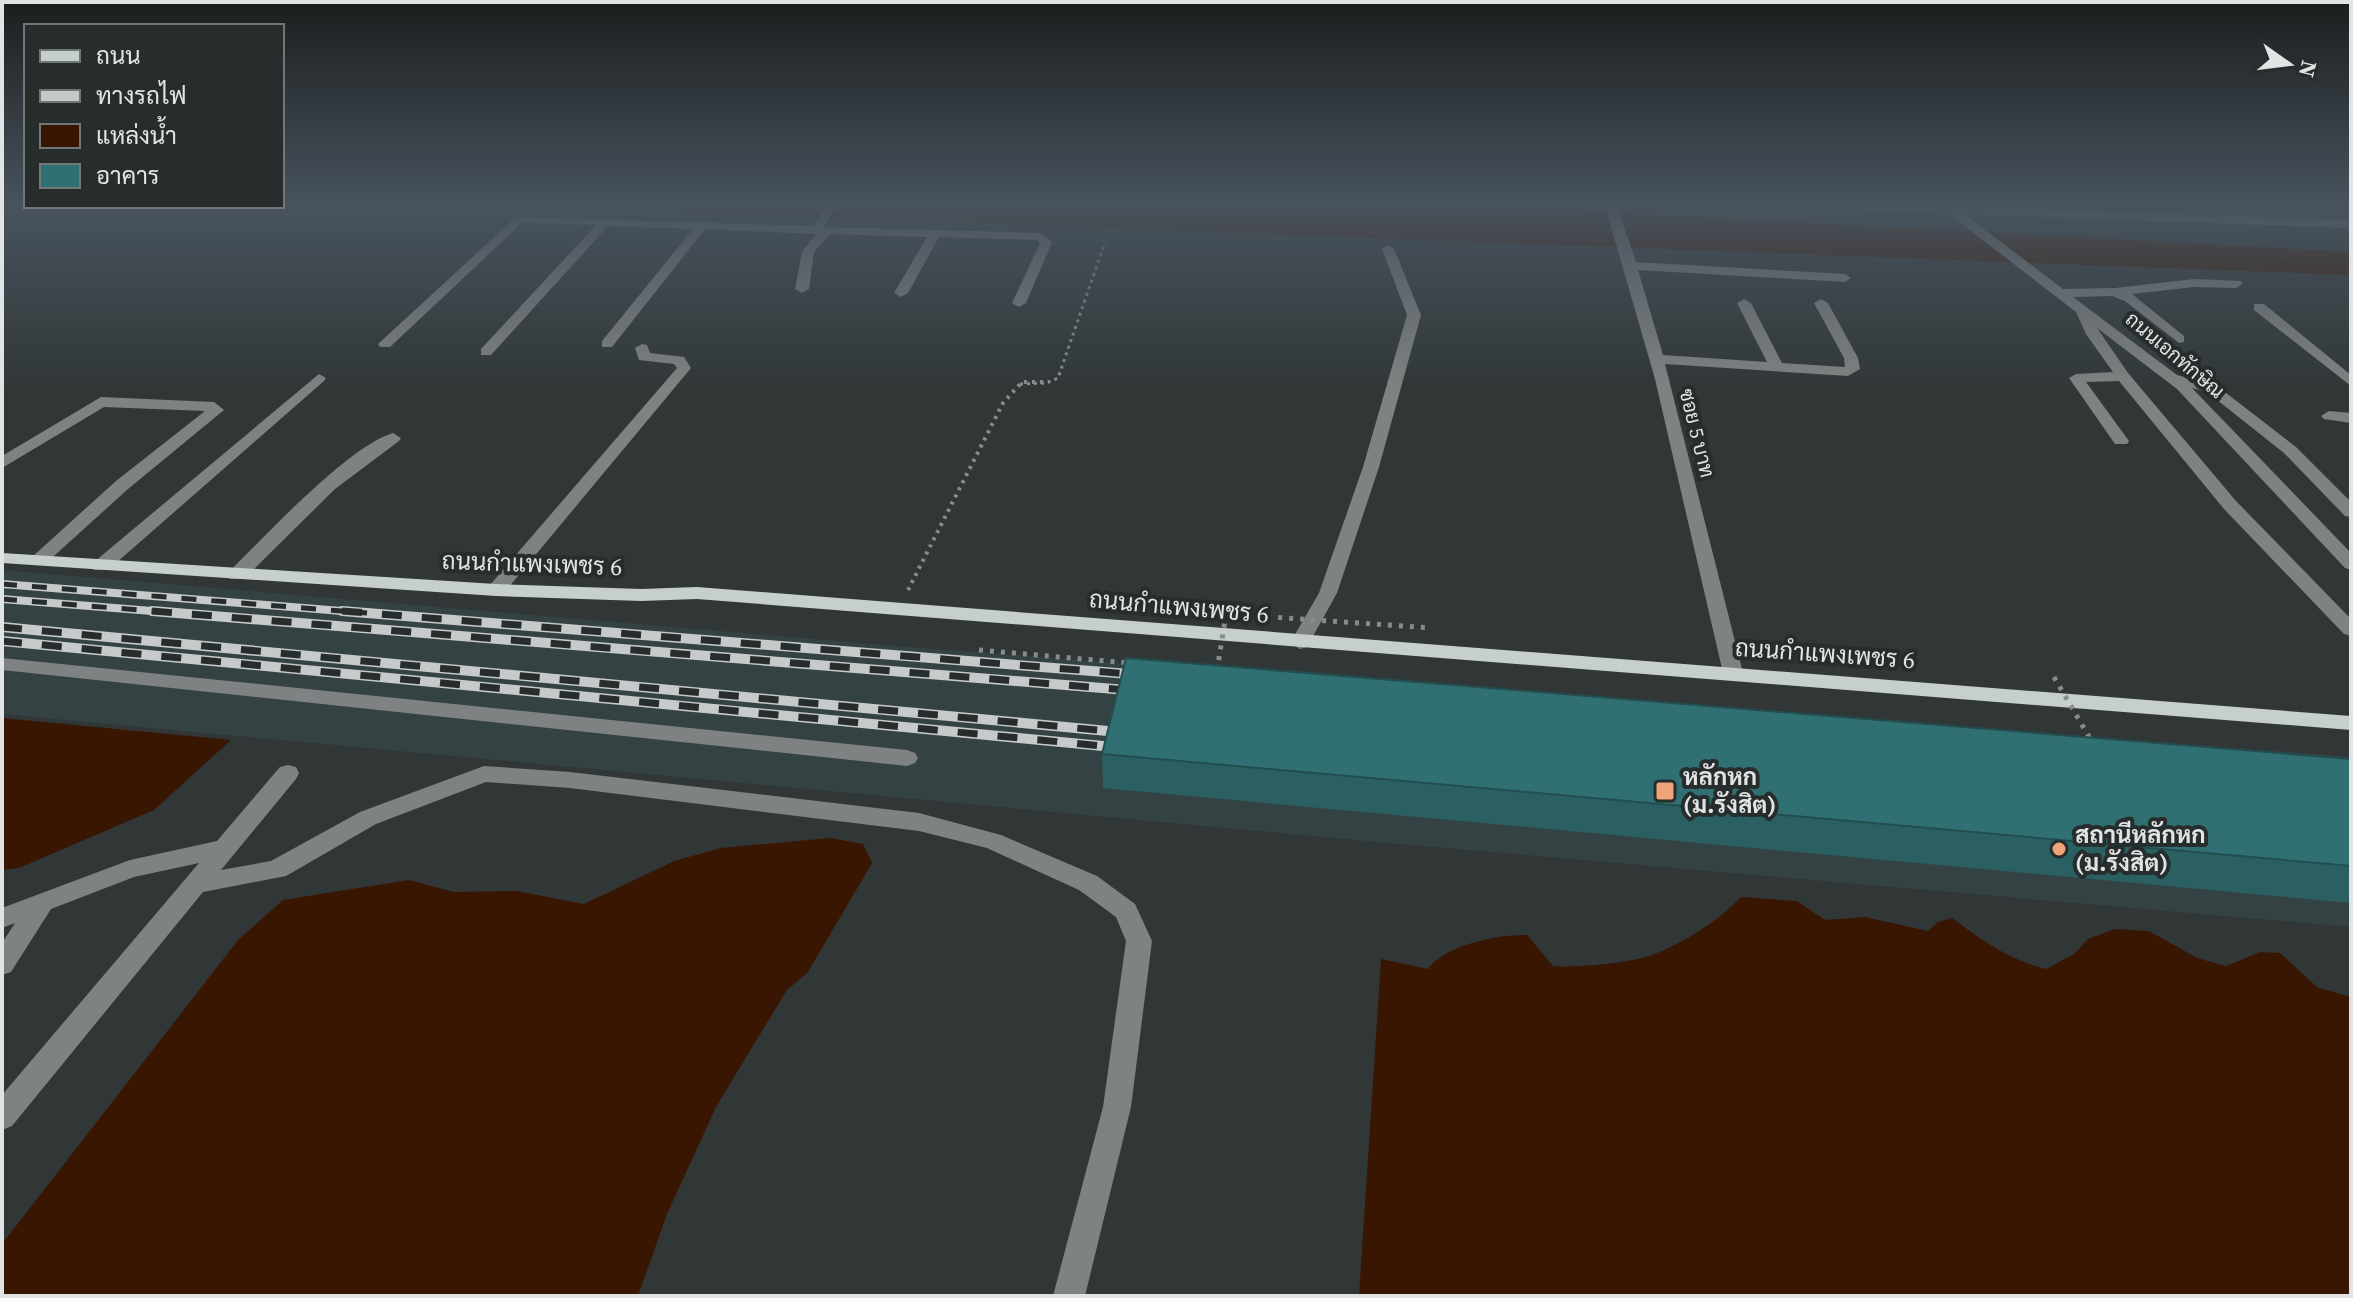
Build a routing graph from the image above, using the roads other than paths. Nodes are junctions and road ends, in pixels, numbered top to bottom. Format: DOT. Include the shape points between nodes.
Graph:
graph roads {
  1 [pos="468,267"];
  2 [pos="564,267"];
  3 [pos="669,267"];
  4 [pos="806,267"];
  5 [pos="916,267"];
  6 [pos="1035,267"];
  7 [pos="1395,267"];
  8 [pos="1631,267"];
  9 [pos="1722,267"];
  10 [pos="2028,267"];
  11 [pos="1845,278"];
  12 [pos="2236,284"];
  13 [pos="802,289"];
  14 [pos="2114,292"];
  15 [pos="901,293"];
  16 [pos="2063,293"];
  17 [pos="1019,303"];
  18 [pos="1744,303"];
  19 [pos="1821,303"];
  20 [pos="2081,306"];
  21 [pos="2259,307"];
  22 [pos="2179,339"];
  23 [pos="385,344"];
  24 [pos="607,344"];
  25 [pos="642,348"];
  26 [pos="486,352"];
  27 [pos="1657,359"];
  28 [pos="2325,362"];
  29 [pos="2351,364"];
  30 [pos="1777,367"];
  31 [pos="2123,376"];
  32 [pos="2170,376"];
  33 [pos="319,378"];
  34 [pos="2351,382"];
  35 [pos="2329,416"];
  36 [pos="2351,418"];
  37 [pos="393,438"];
  38 [pos="2121,441"];
  39 [pos="2,463"];
  40 [pos="2351,512"];
  41 [pos="2,558"];
  42 [pos="38,561"];
  43 [pos="2351,564"];
  44 [pos="101,566"];
  45 [pos="237,575"];
  46 [pos="496,590"];
  47 [pos="2351,630"];
  48 [pos="1300,643"];
  49 [pos="2,664"];
  50 [pos="1733,673"];
  51 [pos="2351,723"];
  52 [pos="907,758"];
  53 [pos="288,773"];
  54 [pos="224,849"];
  55 [pos="197,884"];
  56 [pos="41,905"];
  57 [pos="2,918"];
  58 [pos="2,964"];
  59 [pos="2,1117"];
  60 [pos="1069,1296"];
  1 -- 23 [label="street"];
  2 -- 26 [label="street"];
  3 -- 24 [label="street"];
  4 -- 13 [label="street"];
  5 -- 15 [label="street"];
  6 -- 17 [label="street"];
  7 -- 48 [label="street" via="1414,315 1328,593"];
  8 -- 27 [label="street, ซอย 5 บาท"];
  9 -- 11 [label="street"];
  10 -- 16 [label="street, ถนนเอกทักษิณ"];
  12 -- 14 [label="street"];
  14 -- 16 [label="street"];
  14 -- 22 [label="street" via="2130,298"];
  16 -- 20 [label="street, ถนนเอกทักษิณ"];
  18 -- 30 [label="street"];
  19 -- 30 [label="street" via="1853,369"];
  20 -- 31 [label="street" via="2093,334"];
  20 -- 32 [label="street, ถนนเอกทักษิณ"];
  21 -- 28 [label="street"];
  25 -- 46 [label="street" via="644,357 679,360 684,368"];
  27 -- 30 [label="street"];
  27 -- 50 [label="street, ซอย 5 บาท"];
  28 -- 29 [label="street"];
  28 -- 34 [label="street"];
  31 -- 38 [label="street" via="2076,378"];
  31 -- 47 [label="street" via="2230,505"];
  32 -- 40 [label="street" via="2212,389 2290,450"];
  32 -- 43 [label="street, ถนนเอกทักษิณ"];
  33 -- 44 [label="street"];
  35 -- 36 [label="street"];
  37 -- 45 [label="street" via="319,492"];
  39 -- 42 [label="street" via="101,402 216,410"];
  41 -- 42 [label="main road, ถนนกำแพงเพชร 6"];
  42 -- 44 [label="main road, ถนนกำแพงเพชร 6"];
  44 -- 45 [label="main road, ถนนกำแพงเพชร 6"];
  45 -- 46 [label="main road, ถนนกำแพงเพชร 6"];
  46 -- 48 [label="main road, ถนนกำแพงเพชร 6" via="697,593"];
  48 -- 50 [label="main road, ถนนกำแพงเพชร 6"];
  49 -- 52 [label="street"];
  50 -- 51 [label="main road, ถนนกำแพงเพชร 6"];
  53 -- 54 [label="street"];
  54 -- 55 [label="street"];
  54 -- 56 [label="street" via="130,869"];
  55 -- 59 [label="street"];
  55 -- 60 [label="street" via="277,869 368,818 484,774 919,822 993,841 1088,883 1126,911 1139,941 1117,1107"];
  56 -- 57 [label="street"];
  56 -- 58 [label="street"];
}
